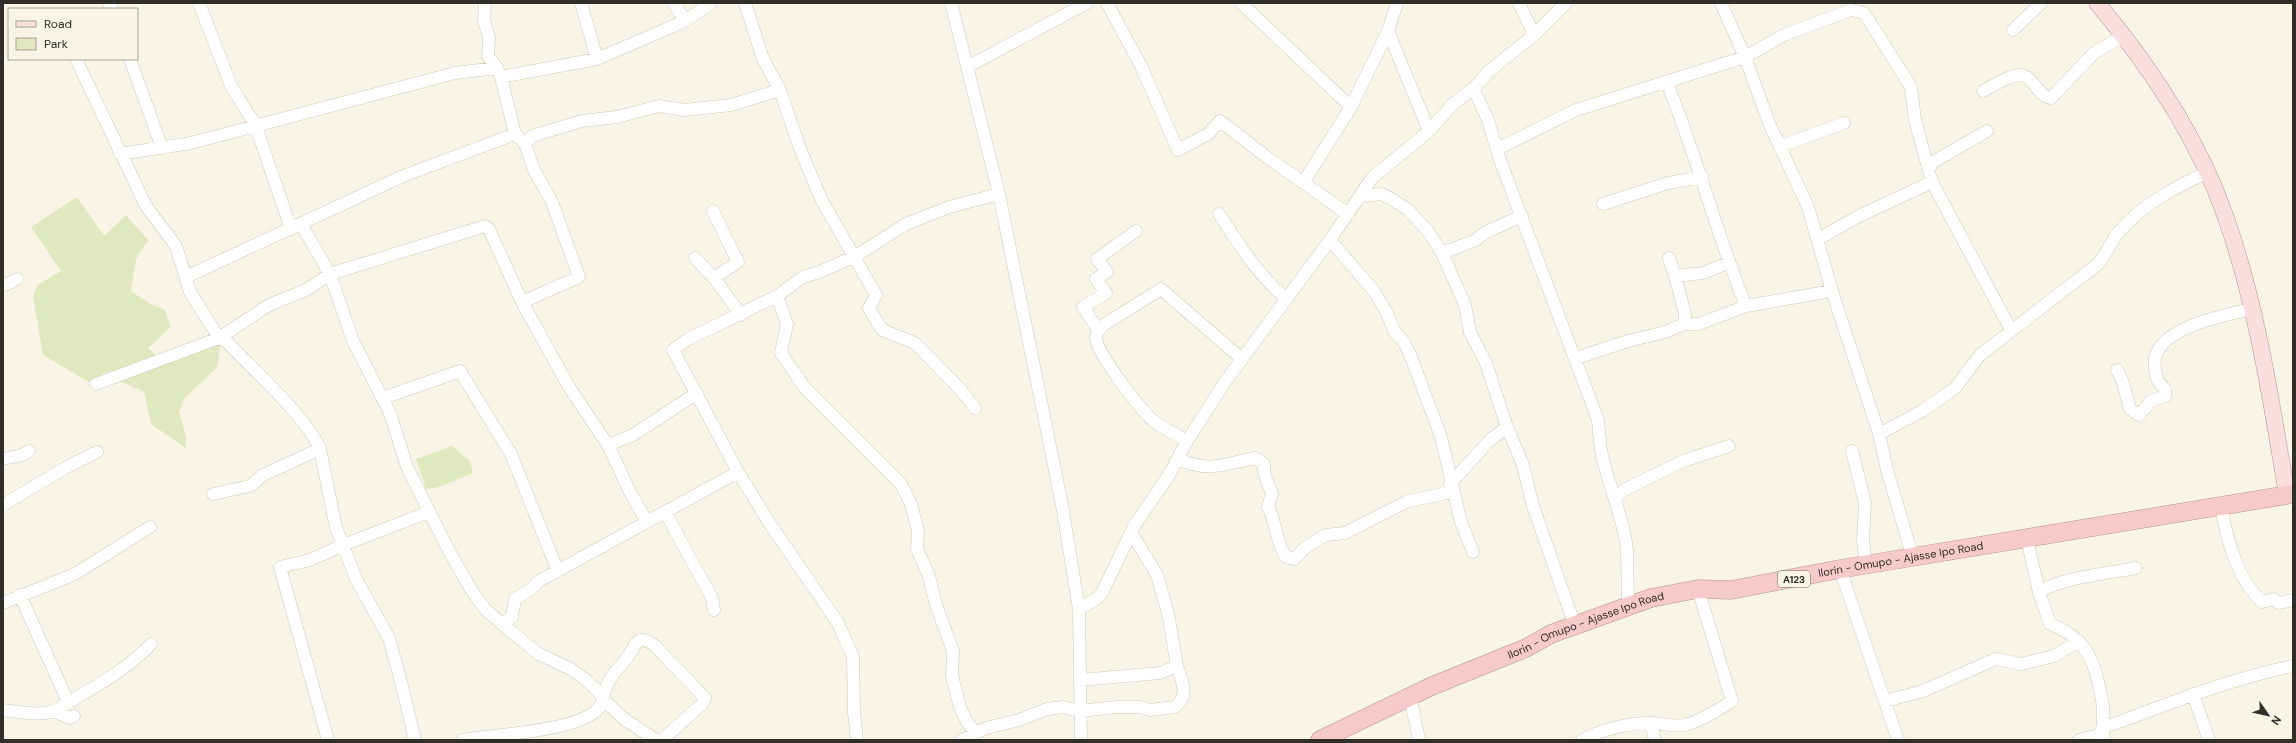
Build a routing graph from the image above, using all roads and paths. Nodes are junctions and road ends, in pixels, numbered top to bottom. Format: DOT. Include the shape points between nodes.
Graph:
graph roads {
  1 [pos="199,3"];
  2 [pos="485,3"];
  3 [pos="581,3"];
  4 [pos="674,3"];
  5 [pos="711,3"];
  6 [pos="745,3"];
  7 [pos="951,3"];
  8 [pos="1087,3"];
  9 [pos="1107,3"];
  10 [pos="1241,3"];
  11 [pos="1397,3"];
  12 [pos="1519,3"];
  13 [pos="1566,3"];
  14 [pos="1721,3"];
  15 [pos="2041,3"];
  16 [pos="2097,3"];
  17 [pos="685,21"];
  18 [pos="2013,30"];
  19 [pos="1388,31"];
  20 [pos="2125,35"];
  21 [pos="1534,36"];
  22 [pos="1745,57"];
  23 [pos="597,59"];
  24 [pos="76,60"];
  25 [pos="130,60"];
  26 [pos="967,67"];
  27 [pos="499,72"];
  28 [pos="1667,83"];
  29 [pos="1473,88"];
  30 [pos="780,90"];
  31 [pos="1983,91"];
  32 [pos="1352,107"];
  33 [pos="1844,123"];
  34 [pos="255,124"];
  35 [pos="1429,131"];
  36 [pos="1987,131"];
  37 [pos="515,134"];
  38 [pos="525,144"];
  39 [pos="1780,146"];
  40 [pos="162,148"];
  41 [pos="1496,149"];
  42 [pos="120,154"];
  43 [pos="1928,169"];
  44 [pos="2206,173"];
  45 [pos="1702,177"];
  46 [pos="1303,182"];
  47 [pos="1932,182"];
  48 [pos="998,194"];
  49 [pos="1361,196"];
  50 [pos="1603,204"];
  51 [pos="713,211"];
  52 [pos="1219,214"];
  53 [pos="1348,214"];
  54 [pos="1522,216"];
  55 [pos="296,226"];
  56 [pos="1136,231"];
  57 [pos="1818,239"];
  58 [pos="1330,240"];
  59 [pos="1442,253"];
  60 [pos="854,257"];
  61 [pos="695,258"];
  62 [pos="1669,258"];
  63 [pos="1728,263"];
  64 [pos="330,274"];
  65 [pos="1675,276"];
  66 [pos="186,277"];
  67 [pos="714,278"];
  68 [pos="17,279"];
  69 [pos="3,286"];
  70 [pos="1832,290"];
  71 [pos="777,296"];
  72 [pos="1287,299"];
  73 [pos="522,302"];
  74 [pos="1746,306"];
  75 [pos="2252,309"];
  76 [pos="741,315"];
  77 [pos="1684,324"];
  78 [pos="2011,330"];
  79 [pos="1099,331"];
  80 [pos="219,338"];
  81 [pos="1576,358"];
  82 [pos="1242,359"];
  83 [pos="2117,370"];
  84 [pos="96,384"];
  85 [pos="697,394"];
  86 [pos="383,398"];
  87 [pos="975,408"];
  88 [pos="1507,427"];
  89 [pos="1879,434"];
  90 [pos="1187,441"];
  91 [pos="608,445"];
  92 [pos="1729,446"];
  93 [pos="320,449"];
  94 [pos="29,451"];
  95 [pos="1852,451"];
  96 [pos="97,452"];
  97 [pos="3,459"];
  98 [pos="1178,459"];
  99 [pos="738,472"];
  100 [pos="1451,488"];
  101 [pos="212,494"];
  102 [pos="2290,494"];
  103 [pos="1616,498"];
  104 [pos="3,505"];
  105 [pos="2221,506"];
  106 [pos="429,512"];
  107 [pos="665,512"];
  108 [pos="646,520"];
  109 [pos="150,527"];
  110 [pos="1131,532"];
  111 [pos="2027,539"];
  112 [pos="344,545"];
  113 [pos="1474,552"];
  114 [pos="1913,558"];
  115 [pos="1866,565"];
  116 [pos="2136,568"];
  117 [pos="557,569"];
  118 [pos="1840,569"];
  119 [pos="1698,589"];
  120 [pos="2039,592"];
  121 [pos="20,595"];
  122 [pos="2293,600"];
  123 [pos="3,603"];
  124 [pos="1629,606"];
  125 [pos="1079,609"];
  126 [pos="714,610"];
  127 [pos="502,624"];
  128 [pos="1575,626"];
  129 [pos="2079,641"];
  130 [pos="151,644"];
  131 [pos="1177,666"];
  132 [pos="2293,666"];
  133 [pos="1080,680"];
  134 [pos="2193,694"];
  135 [pos="1410,696"];
  136 [pos="604,700"];
  137 [pos="1885,701"];
  138 [pos="68,702"];
  139 [pos="3,710"];
  140 [pos="54,711"];
  141 [pos="1079,711"];
  142 [pos="74,716"];
  143 [pos="1651,723"];
  144 [pos="976,733"];
  145 [pos="2103,734"];
  146 [pos="328,740"];
  147 [pos="414,740"];
  148 [pos="463,740"];
  149 [pos="656,740"];
  150 [pos="662,740"];
  151 [pos="857,740"];
  152 [pos="962,740"];
  153 [pos="1080,740"];
  154 [pos="1320,740"];
  155 [pos="1419,740"];
  156 [pos="1582,740"];
  157 [pos="1655,740"];
  158 [pos="1898,740"];
  159 [pos="2079,740"];
  160 [pos="2209,740"];
  1 -- 34 [label="street" via="232,88"];
  2 -- 27 [label="street" via="484,20 489,38 488,56"];
  3 -- 23 [label="street"];
  4 -- 17 [label="street"];
  5 -- 17 [label="street"];
  6 -- 30 [label="street" via="763,59"];
  7 -- 26 [label="street"];
  8 -- 26 [label="street"];
  9 -- 46 [label="street" via="1141,66 1178,150 1208,134 1220,121"];
  10 -- 32 [label="street"];
  11 -- 19 [label="street"];
  12 -- 21 [label="street"];
  13 -- 21 [label="street"];
  14 -- 22 [label="street"];
  15 -- 18 [label="street"];
  16 -- 20 [label="main road"];
  17 -- 23 [label="street"];
  19 -- 32 [label="street"];
  19 -- 35 [label="street"];
  20 -- 31 [label="street" via="2094,53 2051,98 2044,96 2026,77 2018,75"];
  20 -- 44 [label="main road" via="2184,126"];
  21 -- 29 [label="street" via="1488,72"];
  22 -- 28 [label="street"];
  22 -- 39 [label="street"];
  22 -- 43 [label="street" via="1786,34 1851,10 1864,13 1911,87 1915,120"];
  23 -- 27 [label="street"];
  24 -- 42 [label="street"];
  25 -- 40 [label="street"];
  26 -- 48 [label="street"];
  27 -- 34 [label="street" via="455,73"];
  27 -- 37 [label="street"];
  28 -- 41 [label="street" via="1576,110"];
  28 -- 45 [label="street"];
  29 -- 35 [label="street" via="1453,104"];
  29 -- 41 [label="street" via="1488,120"];
  30 -- 38 [label="street" via="731,105 685,110 659,106 617,117 582,121 532,136"];
  30 -- 60 [label="street" via="821,199"];
  32 -- 46 [label="street"];
  33 -- 39 [label="street"];
  34 -- 40 [label="street" via="191,143"];
  34 -- 55 [label="street"];
  35 -- 49 [label="street" via="1372,178"];
  36 -- 43 [label="street" via="1933,162"];
  37 -- 38 [label="street"];
  37 -- 55 [label="street" via="403,176"];
  38 -- 73 [label="street" via="534,170 552,202 579,277"];
  39 -- 57 [label="street" via="1808,207"];
  40 -- 42 [label="street"];
  41 -- 54 [label="street"];
  42 -- 66 [label="street" via="146,206 176,246"];
  43 -- 47 [label="street"];
  44 -- 75 [label="main road" via="2224,213"];
  44 -- 78 [label="street" via="2177,186 2149,203 2117,234 2108,254 2098,264"];
  45 -- 50 [label="street" via="1668,183"];
  45 -- 63 [label="street"];
  46 -- 53 [label="street"];
  47 -- 57 [label="street" via="1858,216"];
  47 -- 78 [label="street"];
  48 -- 60 [label="street" via="949,206 906,224"];
  48 -- 125 [label="street" via="1062,505"];
  49 -- 53 [label="street"];
  49 -- 59 [label="street" via="1382,194 1407,209 1428,231"];
  51 -- 67 [label="street" via="738,262"];
  52 -- 72 [label="street" via="1250,261 1273,288"];
  53 -- 58 [label="street"];
  54 -- 59 [label="street" via="1484,233 1476,240"];
  54 -- 81 [label="street"];
  55 -- 64 [label="street"];
  55 -- 66 [label="street"];
  56 -- 79 [label="street" via="1096,259 1107,272 1096,280 1106,293 1083,307"];
  57 -- 70 [label="street"];
  58 -- 72 [label="street"];
  58 -- 100 [label="street" via="1374,291 1394,331 1404,342 1441,437"];
  59 -- 88 [label="street" via="1465,305 1470,332 1486,363"];
  60 -- 71 [label="street" via="803,277"];
  60 -- 87 [label="street" via="876,295 869,308 882,330 915,343"];
  61 -- 67 [label="street"];
  62 -- 65 [label="street"];
  63 -- 65 [label="street" via="1703,273"];
  63 -- 74 [label="street"];
  64 -- 73 [label="street" via="470,230 488,227"];
  64 -- 80 [label="street" via="306,290 269,305"];
  64 -- 86 [label="street" via="353,341"];
  65 -- 77 [label="street" via="1685,314"];
  66 -- 80 [label="street" via="190,292"];
  67 -- 76 [label="street"];
  68 -- 69 [label="street"];
  70 -- 74 [label="street"];
  70 -- 89 [label="street"];
  71 -- 76 [label="street"];
  71 -- 144 [label="street" via="787,324 781,353 805,388 902,484 911,504 918,531 917,549 929,576 936,605 953,651 952,676 960,707"];
  72 -- 82 [label="street"];
  73 -- 91 [label="street" via="569,387"];
  74 -- 77 [label="street" via="1699,324"];
  75 -- 83 [label="street" via="2212,319 2185,329 2166,340 2156,350 2154,364 2157,382 2165,389 2166,396 2151,401 2139,415 2130,409"];
  75 -- 102 [label="main road"];
  76 -- 85 [label="street" via="688,339 673,350"];
  77 -- 81 [label="street"];
  78 -- 89 [label="street" via="1980,355 1955,388 1922,411"];
  79 -- 82 [label="street" via="1105,324 1161,289"];
  79 -- 90 [label="street" via="1096,339 1127,392 1154,421"];
  80 -- 84 [label="street"];
  80 -- 93 [label="street" via="227,342 284,401 316,439"];
  81 -- 103 [label="street" via="1598,420 1602,456"];
  82 -- 90 [label="street"];
  85 -- 91 [label="street" via="633,435"];
  85 -- 99 [label="street"];
  86 -- 106 [label="street" via="407,467"];
  86 -- 117 [label="street" via="460,371 512,454"];
  88 -- 100 [label="street" via="1490,440"];
  88 -- 128 [label="street" via="1523,465 1533,506"];
  89 -- 114 [label="street"];
  90 -- 98 [label="street"];
  91 -- 108 [label="street"];
  92 -- 103 [label="street" via="1683,460 1624,490"];
  93 -- 101 [label="street" via="263,475 250,486"];
  93 -- 112 [label="street" via="336,528"];
  94 -- 97 [label="street"];
  95 -- 115 [label="street" via="1865,503"];
  96 -- 104 [label="street"];
  98 -- 100 [label="street" via="1195,466 1206,467 1231,465 1255,458 1264,464 1264,472 1272,494 1268,507 1275,519 1279,547 1286,557 1294,559 1306,547 1326,535 1345,533 1408,501"];
  98 -- 110 [label="street"];
  99 -- 107 [label="street"];
  99 -- 151 [label="street" via="770,524 838,623 853,657"];
  100 -- 113 [label="street" via="1461,522"];
  102 -- 105 [label="highway, Ilorin - Omupo - Ajasse Ipo Road / A123"];
  103 -- 124 [label="street" via="1629,562 1626,583"];
  105 -- 111 [label="highway, Ilorin - Omupo - Ajasse Ipo Road / A123"];
  105 -- 122 [label="street" via="2224,526 2238,566 2257,597 2262,602 2273,599 2279,603"];
  106 -- 112 [label="street"];
  106 -- 127 [label="street" via="472,591 485,609"];
  107 -- 108 [label="street"];
  107 -- 126 [label="street" via="712,598"];
  108 -- 117 [label="street"];
  109 -- 121 [label="street" via="75,574"];
  110 -- 125 [label="street" via="1102,594"];
  110 -- 131 [label="street" via="1157,575 1168,613"];
  111 -- 114 [label="highway, Ilorin - Omupo - Ajasse Ipo Road / A123"];
  111 -- 120 [label="street"];
  112 -- 146 [label="street" via="310,560 280,567"];
  112 -- 147 [label="street" via="356,579 389,638 402,682"];
  114 -- 115 [label="highway, Ilorin - Omupo - Ajasse Ipo Road / A123"];
  115 -- 118 [label="highway, Ilorin - Omupo - Ajasse Ipo Road / A123"];
  116 -- 120 [label="street" via="2061,583"];
  117 -- 127 [label="street" via="515,599 512,617"];
  118 -- 119 [label="highway, Ilorin - Omupo - Ajasse Ipo Road / A123" via="1731,590"];
  118 -- 137 [label="street"];
  119 -- 124 [label="highway, Ilorin - Omupo - Ajasse Ipo Road / A123" via="1652,598"];
  119 -- 143 [label="street" via="1732,701 1715,713 1684,725"];
  120 -- 129 [label="street" via="2050,624"];
  121 -- 123 [label="street"];
  121 -- 138 [label="street"];
  124 -- 128 [label="highway, Ilorin - Omupo - Ajasse Ipo Road / A123"];
  125 -- 133 [label="street"];
  127 -- 136 [label="street" via="539,654 571,669 586,680"];
  128 -- 135 [label="highway, Ilorin - Omupo - Ajasse Ipo Road / A123" via="1551,634 1526,648"];
  129 -- 137 [label="street" via="2054,656 2021,664 1996,659 1923,691"];
  129 -- 145 [label="street" via="2089,654 2096,672 2103,705"];
  130 -- 138 [label="street" via="140,656"];
  131 -- 133 [label="street" via="1160,673"];
  131 -- 141 [label="street" via="1185,690 1184,697 1175,707 1150,710 1140,707 1117,707"];
  132 -- 134 [label="street"];
  133 -- 141 [label="street"];
  134 -- 145 [label="street"];
  134 -- 160 [label="street"];
  135 -- 154 [label="highway, Ilorin - Omupo - Ajasse Ipo Road / A123"];
  135 -- 155 [label="street"];
  136 -- 148 [label="street" via="597,710 577,722"];
  136 -- 149 [label="street" via="624,719"];
  136 -- 150 [label="street" via="612,673 629,654 634,643 648,640 705,698 702,704"];
  137 -- 158 [label="street"];
  138 -- 140 [label="street"];
  139 -- 140 [label="street" via="43,713"];
  140 -- 142 [label="street" via="70,718"];
  141 -- 144 [label="street" via="1063,707 1047,709"];
  141 -- 153 [label="street"];
  143 -- 156 [label="street" via="1627,724 1606,729"];
  143 -- 157 [label="street"];
  144 -- 152 [label="street"];
  145 -- 159 [label="street"];
}
